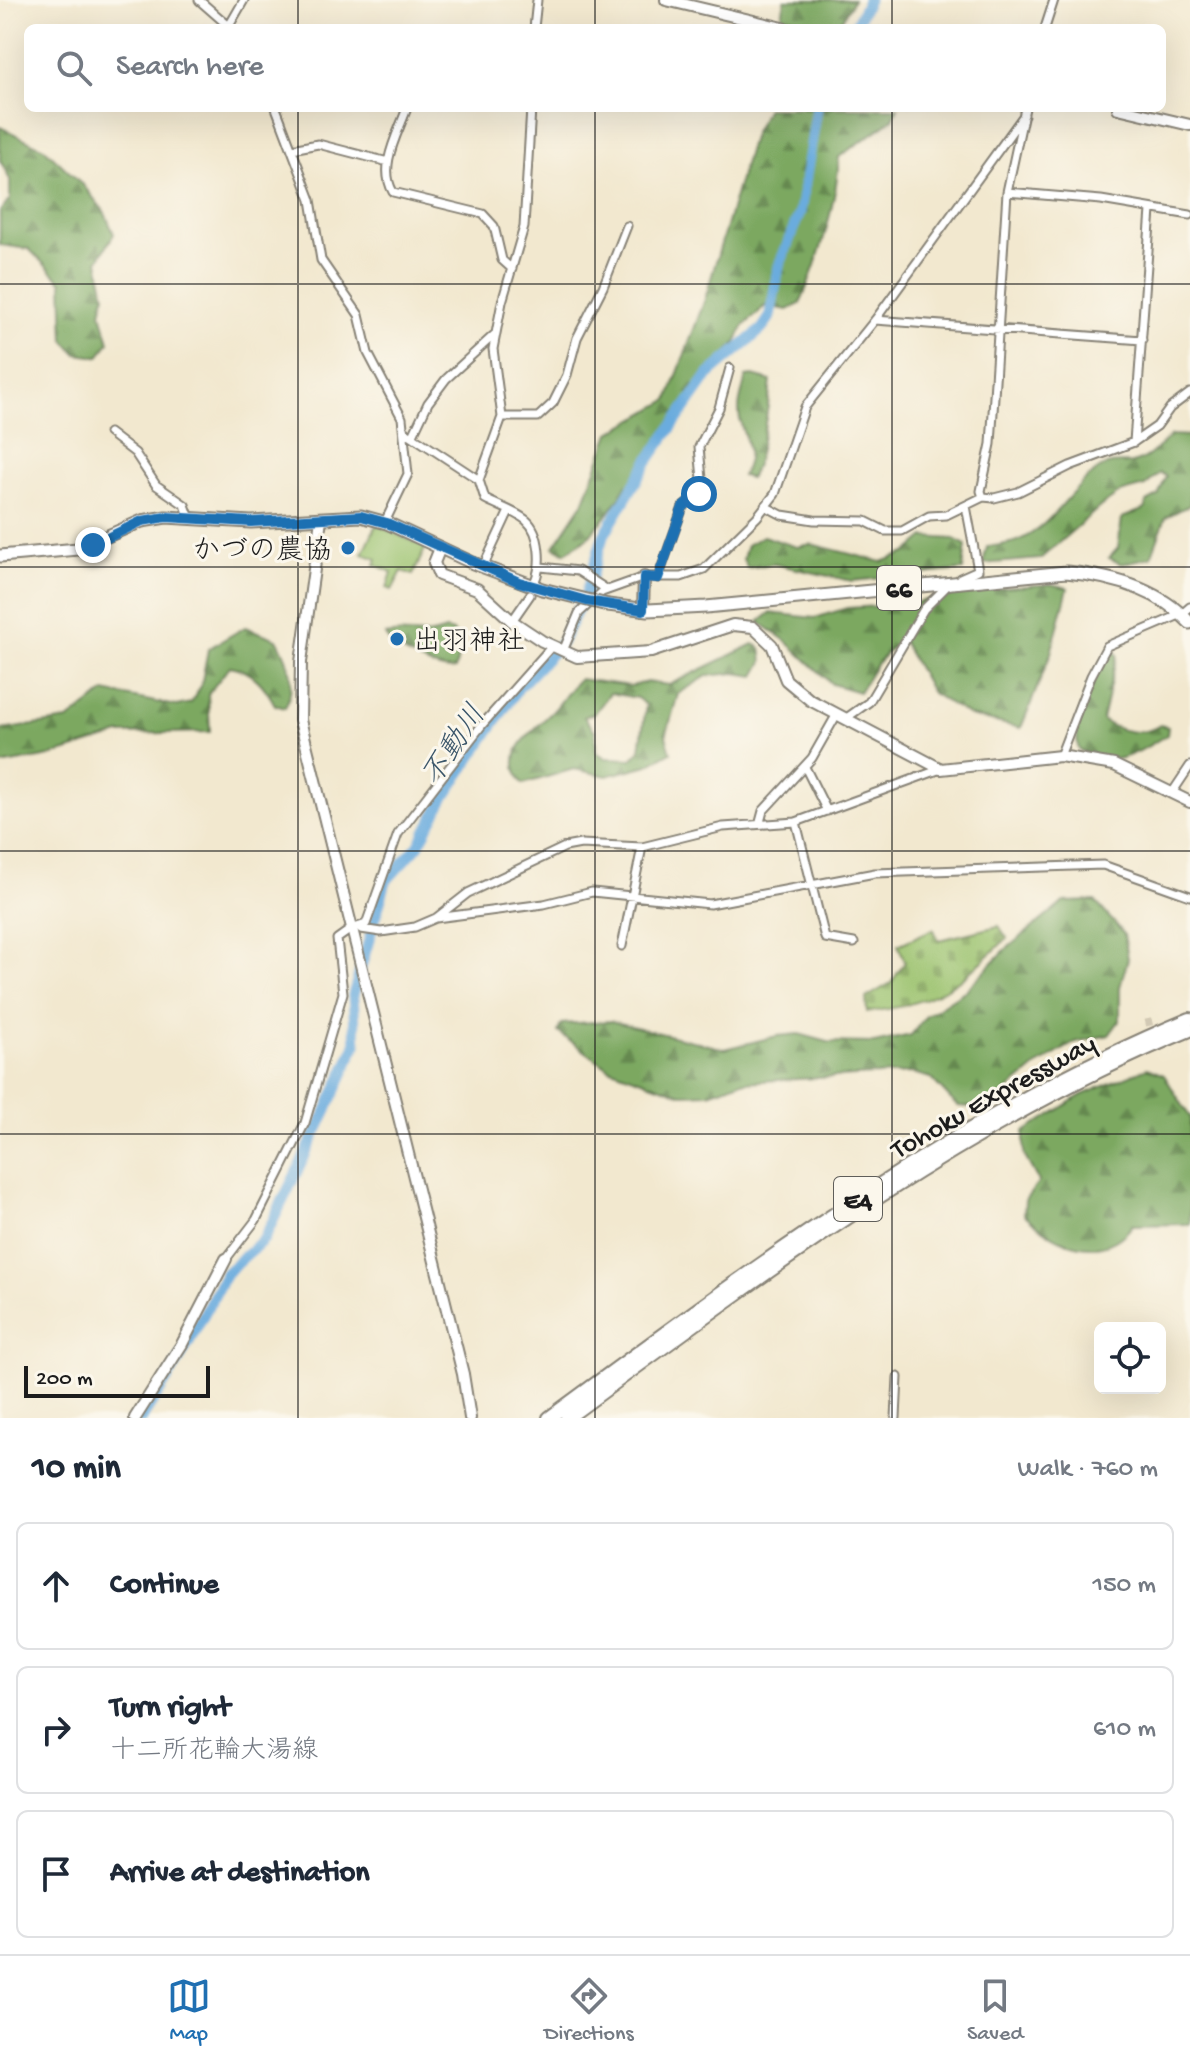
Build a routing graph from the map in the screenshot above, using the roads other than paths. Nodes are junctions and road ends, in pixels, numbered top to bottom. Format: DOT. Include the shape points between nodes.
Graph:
graph roads {
  1 [pos="199,0"];
  2 [pos="244,0"];
  3 [pos="537,0"];
  4 [pos="666,0"];
  5 [pos="1054,0"];
  6 [pos="227,24"];
  7 [pos="232,24"];
  8 [pos="534,24"];
  9 [pos="766,24"];
  10 [pos="1046,24"];
  11 [pos="278,112"];
  12 [pos="406,112"];
  13 [pos="531,112"];
  14 [pos="1024,112"];
  15 [pos="1135,112"];
  16 [pos="1190,125"];
  17 [pos="292,149"];
  18 [pos="388,162"];
  19 [pos="1007,192"];
  20 [pos="1190,204"];
  21 [pos="1151,210"];
  22 [pos="1189,214"];
  23 [pos="627,226"];
  24 [pos="512,269"];
  25 [pos="875,320"];
  26 [pos="999,331"];
  27 [pos="494,335"];
  28 [pos="1142,340"];
  29 [pos="730,368"];
  30 [pos="1190,393"];
  31 [pos="502,417"];
  32 [pos="109,433"];
  33 [pos="409,434"];
  34 [pos="1134,442"];
  35 [pos="479,480"];
  36 [pos="983,497"];
  37 [pos="765,506"];
  38 [pos="966,506"];
  39 [pos="509,511"];
  40 [pos="190,518"];
  41 [pos="321,519"];
  42 [pos="385,522"];
  43 [pos="440,548"];
  44 [pos="0,556"];
  45 [pos="483,567"];
  46 [pos="541,567"];
  47 [pos="644,577"];
  48 [pos="658,578"];
  49 [pos="952,583"];
  50 [pos="539,585"];
  51 [pos="606,589"];
  52 [pos="530,595"];
  53 [pos="733,605"];
  54 [pos="643,610"];
  55 [pos="1187,614"];
  56 [pos="512,621"];
  57 [pos="731,626"];
  58 [pos="557,648"];
  59 [pos="841,717"];
  60 [pos="1060,756"];
  61 [pos="1190,766"];
  62 [pos="805,767"];
  63 [pos="941,769"];
  64 [pos="1172,793"];
  65 [pos="1190,802"];
  66 [pos="827,811"];
  67 [pos="760,822"];
  68 [pos="796,822"];
  69 [pos="642,847"];
  70 [pos="810,884"];
  71 [pos="1189,893"];
  72 [pos="634,894"];
  73 [pos="436,918"];
  74 [pos="351,929"];
  75 [pos="854,943"];
  76 [pos="622,946"];
  77 [pos="1190,1019"];
  78 [pos="1190,1030"];
  79 [pos="226,1259"];
  80 [pos="898,1377"];
  81 [pos="135,1418"];
  82 [pos="470,1418"];
  83 [pos="549,1418"];
  84 [pos="567,1418"];
  85 [pos="896,1418"];
  1 -- 6 [label="street"];
  2 -- 7 [label="street"];
  3 -- 8 [label="street"];
  4 -- 9 [label="street"];
  5 -- 10 [label="street"];
  11 -- 17 [label="street"];
  12 -- 18 [label="street"];
  13 -- 24 [label="street" via="524,227"];
  14 -- 19 [label="street"];
  14 -- 25 [label="street"];
  15 -- 16 [label="street"];
  17 -- 18 [label="street" via="318,144"];
  17 -- 33 [label="street" via="311,200 321,260 359,315 368,353 395,397"];
  18 -- 24 [label="street" via="386,179 393,192 483,214 494,226 502,260"];
  19 -- 21 [label="street"];
  19 -- 26 [label="street"];
  20 -- 22 [label="street"];
  21 -- 22 [label="street"];
  21 -- 28 [label="street"];
  23 -- 31 [label="street" via="553,403 538,417"];
  24 -- 27 [label="street"];
  25 -- 26 [label="street"];
  25 -- 37 [label="street" via="805,407 775,494"];
  26 -- 28 [label="street"];
  26 -- 36 [label="street"];
  27 -- 31 [label="street"];
  27 -- 33 [label="street" via="446,379"];
  28 -- 34 [label="street"];
  29 -- 48 [label="street" via="719,408 699,447 699,494 683,507"];
  30 -- 34 [label="street"];
  31 -- 35 [label="street"];
  32 -- 40 [label="street" via="135,453 156,485 185,505"];
  33 -- 35 [label="street"];
  33 -- 42 [label="street" via="408,474"];
  34 -- 36 [label="street" via="1018,492"];
  35 -- 39 [label="street" via="485,499"];
  36 -- 38 [label="street"];
  37 -- 38 [label="street" via="814,520 865,521 885,531 902,531 929,516"];
  37 -- 48 [label="street" via="704,569"];
  38 -- 49 [label="street" via="978,570"];
  39 -- 45 [label="street"];
  39 -- 46 [label="street" via="532,528"];
  40 -- 41 [label="main road, 66"];
  40 -- 44 [label="main road, 66" via="142,521 93,545 60,552"];
  41 -- 42 [label="main road, 66" via="361,516"];
  41 -- 74 [label="street" via="301,662 300,720"];
  42 -- 43 [label="main road, 66"];
  43 -- 45 [label="main road, 66"];
  43 -- 56 [label="street" via="434,563 439,575 482,592"];
  45 -- 50 [label="main road, 66"];
  46 -- 50 [label="street"];
  46 -- 51 [label="street" via="571,569"];
  47 -- 48 [label="street"];
  47 -- 51 [label="street"];
  47 -- 54 [label="street"];
  49 -- 53 [label="main road, 66"];
  49 -- 55 [label="main road, 66" via="1041,573 1088,574 1143,589"];
  49 -- 59 [label="street" via="924,609 869,702"];
  50 -- 54 [label="main road, 66, bridge"];
  51 -- 58 [label="street" via="579,613"];
  52 -- 56 [label="street"];
  53 -- 54 [label="main road, 66"];
  53 -- 57 [label="street"];
  55 -- 60 [label="street" via="1107,646"];
  56 -- 58 [label="street"];
  57 -- 58 [label="street" via="651,652 621,656 577,657"];
  57 -- 59 [label="street" via="745,624 762,635 772,645 786,680"];
  58 -- 74 [label="street" via="516,685 406,821 366,924"];
  59 -- 62 [label="street"];
  59 -- 63 [label="street"];
  60 -- 63 [label="street"];
  60 -- 64 [label="street" via="1114,765"];
  61 -- 64 [label="street"];
  62 -- 66 [label="street"];
  62 -- 67 [label="street" via="763,811"];
  63 -- 66 [label="street"];
  64 -- 65 [label="street"];
  66 -- 68 [label="street"];
  67 -- 68 [label="street" via="770,827"];
  67 -- 69 [label="street"];
  68 -- 70 [label="street"];
  69 -- 72 [label="street"];
  69 -- 73 [label="street" via="565,847 468,893"];
  70 -- 71 [label="street" via="875,873 1103,865"];
  70 -- 72 [label="street" via="710,904"];
  70 -- 75 [label="street" via="825,938"];
  72 -- 73 [label="street" via="592,892"];
  72 -- 76 [label="street"];
  73 -- 74 [label="street" via="381,932"];
  74 -- 79 [label="street" via="337,939 343,993 305,1123 256,1220"];
  74 -- 82 [label="street"];
  77 -- 83 [label="highway, Tohoku Expressway / E4" via="1090,1065 895,1175"];
  78 -- 84 [label="highway, Tohoku Expressway / E4" via="1049,1098 901,1183"];
  79 -- 81 [label="street" via="182,1344"];
  80 -- 85 [label="street"];
}
